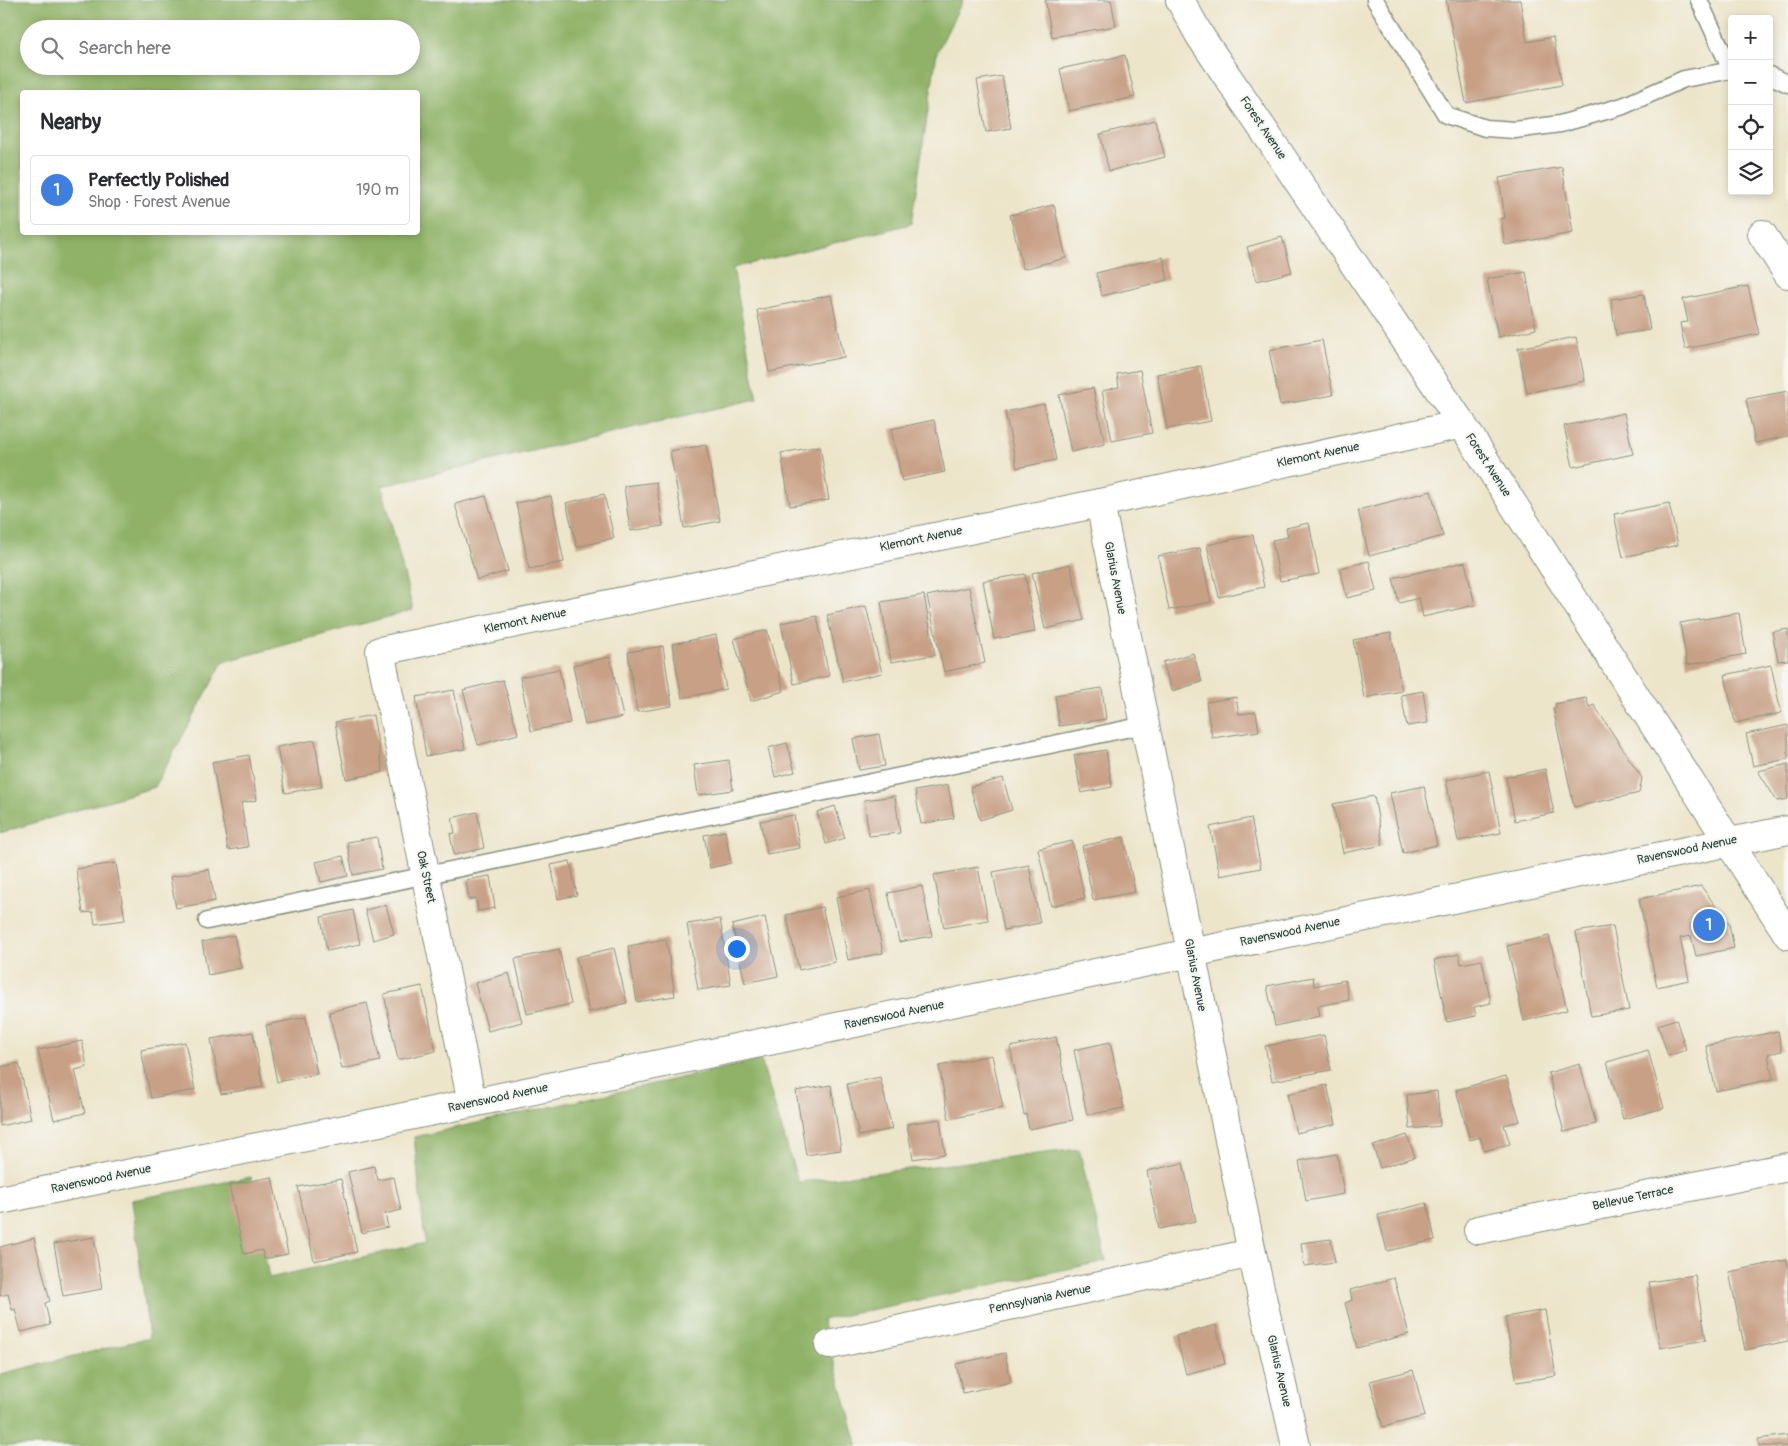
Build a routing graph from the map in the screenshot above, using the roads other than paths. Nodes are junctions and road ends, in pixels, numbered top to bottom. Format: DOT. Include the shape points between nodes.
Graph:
graph roads {
  1 [pos="1180,0"];
  2 [pos="1375,0"];
  3 [pos="1699,0"];
  4 [pos="1728,63"];
  5 [pos="1728,71"];
  6 [pos="1773,77"];
  7 [pos="1788,84"];
  8 [pos="1762,234"];
  9 [pos="1788,274"];
  10 [pos="1462,424"];
  11 [pos="1100,502"];
  12 [pos="380,651"];
  13 [pos="1145,725"];
  14 [pos="1788,830"];
  15 [pos="1728,842"];
  16 [pos="426,875"];
  17 [pos="207,921"];
  18 [pos="1788,935"];
  19 [pos="1191,953"];
  20 [pos="472,1104"];
  21 [pos="1788,1167"];
  22 [pos="0,1200"];
  23 [pos="1478,1230"];
  24 [pos="1252,1253"];
  25 [pos="829,1346"];
  26 [pos="1296,1446"];
  1 -- 10 [label="street, Forest Avenue" via="1200,36"];
  2 -- 5 [label="lane" via="1446,115 1485,128 1514,130 1560,124 1623,106 1684,80"];
  3 -- 4 [label="lane"];
  6 -- 7 [label="lane"];
  8 -- 9 [label="street"];
  10 -- 11 [label="street, Klemont Avenue"];
  10 -- 15 [label="street, Forest Avenue"];
  11 -- 12 [label="street, Klemont Avenue"];
  11 -- 13 [label="street, Glarius Avenue"];
  12 -- 16 [label="street, Oak Street"];
  13 -- 16 [label="lane"];
  13 -- 19 [label="street, Glarius Avenue"];
  14 -- 15 [label="street, Ravenswood Avenue"];
  15 -- 18 [label="street, Forest Avenue"];
  15 -- 19 [label="street, Ravenswood Avenue"];
  16 -- 17 [label="lane"];
  16 -- 20 [label="street, Oak Street"];
  19 -- 20 [label="street, Ravenswood Avenue"];
  19 -- 24 [label="street, Glarius Avenue"];
  20 -- 22 [label="street, Ravenswood Avenue"];
  21 -- 23 [label="street, Bellevue Terrace"];
  24 -- 25 [label="street, Pennsylvania Avenue"];
  24 -- 26 [label="street, Glarius Avenue"];
}
